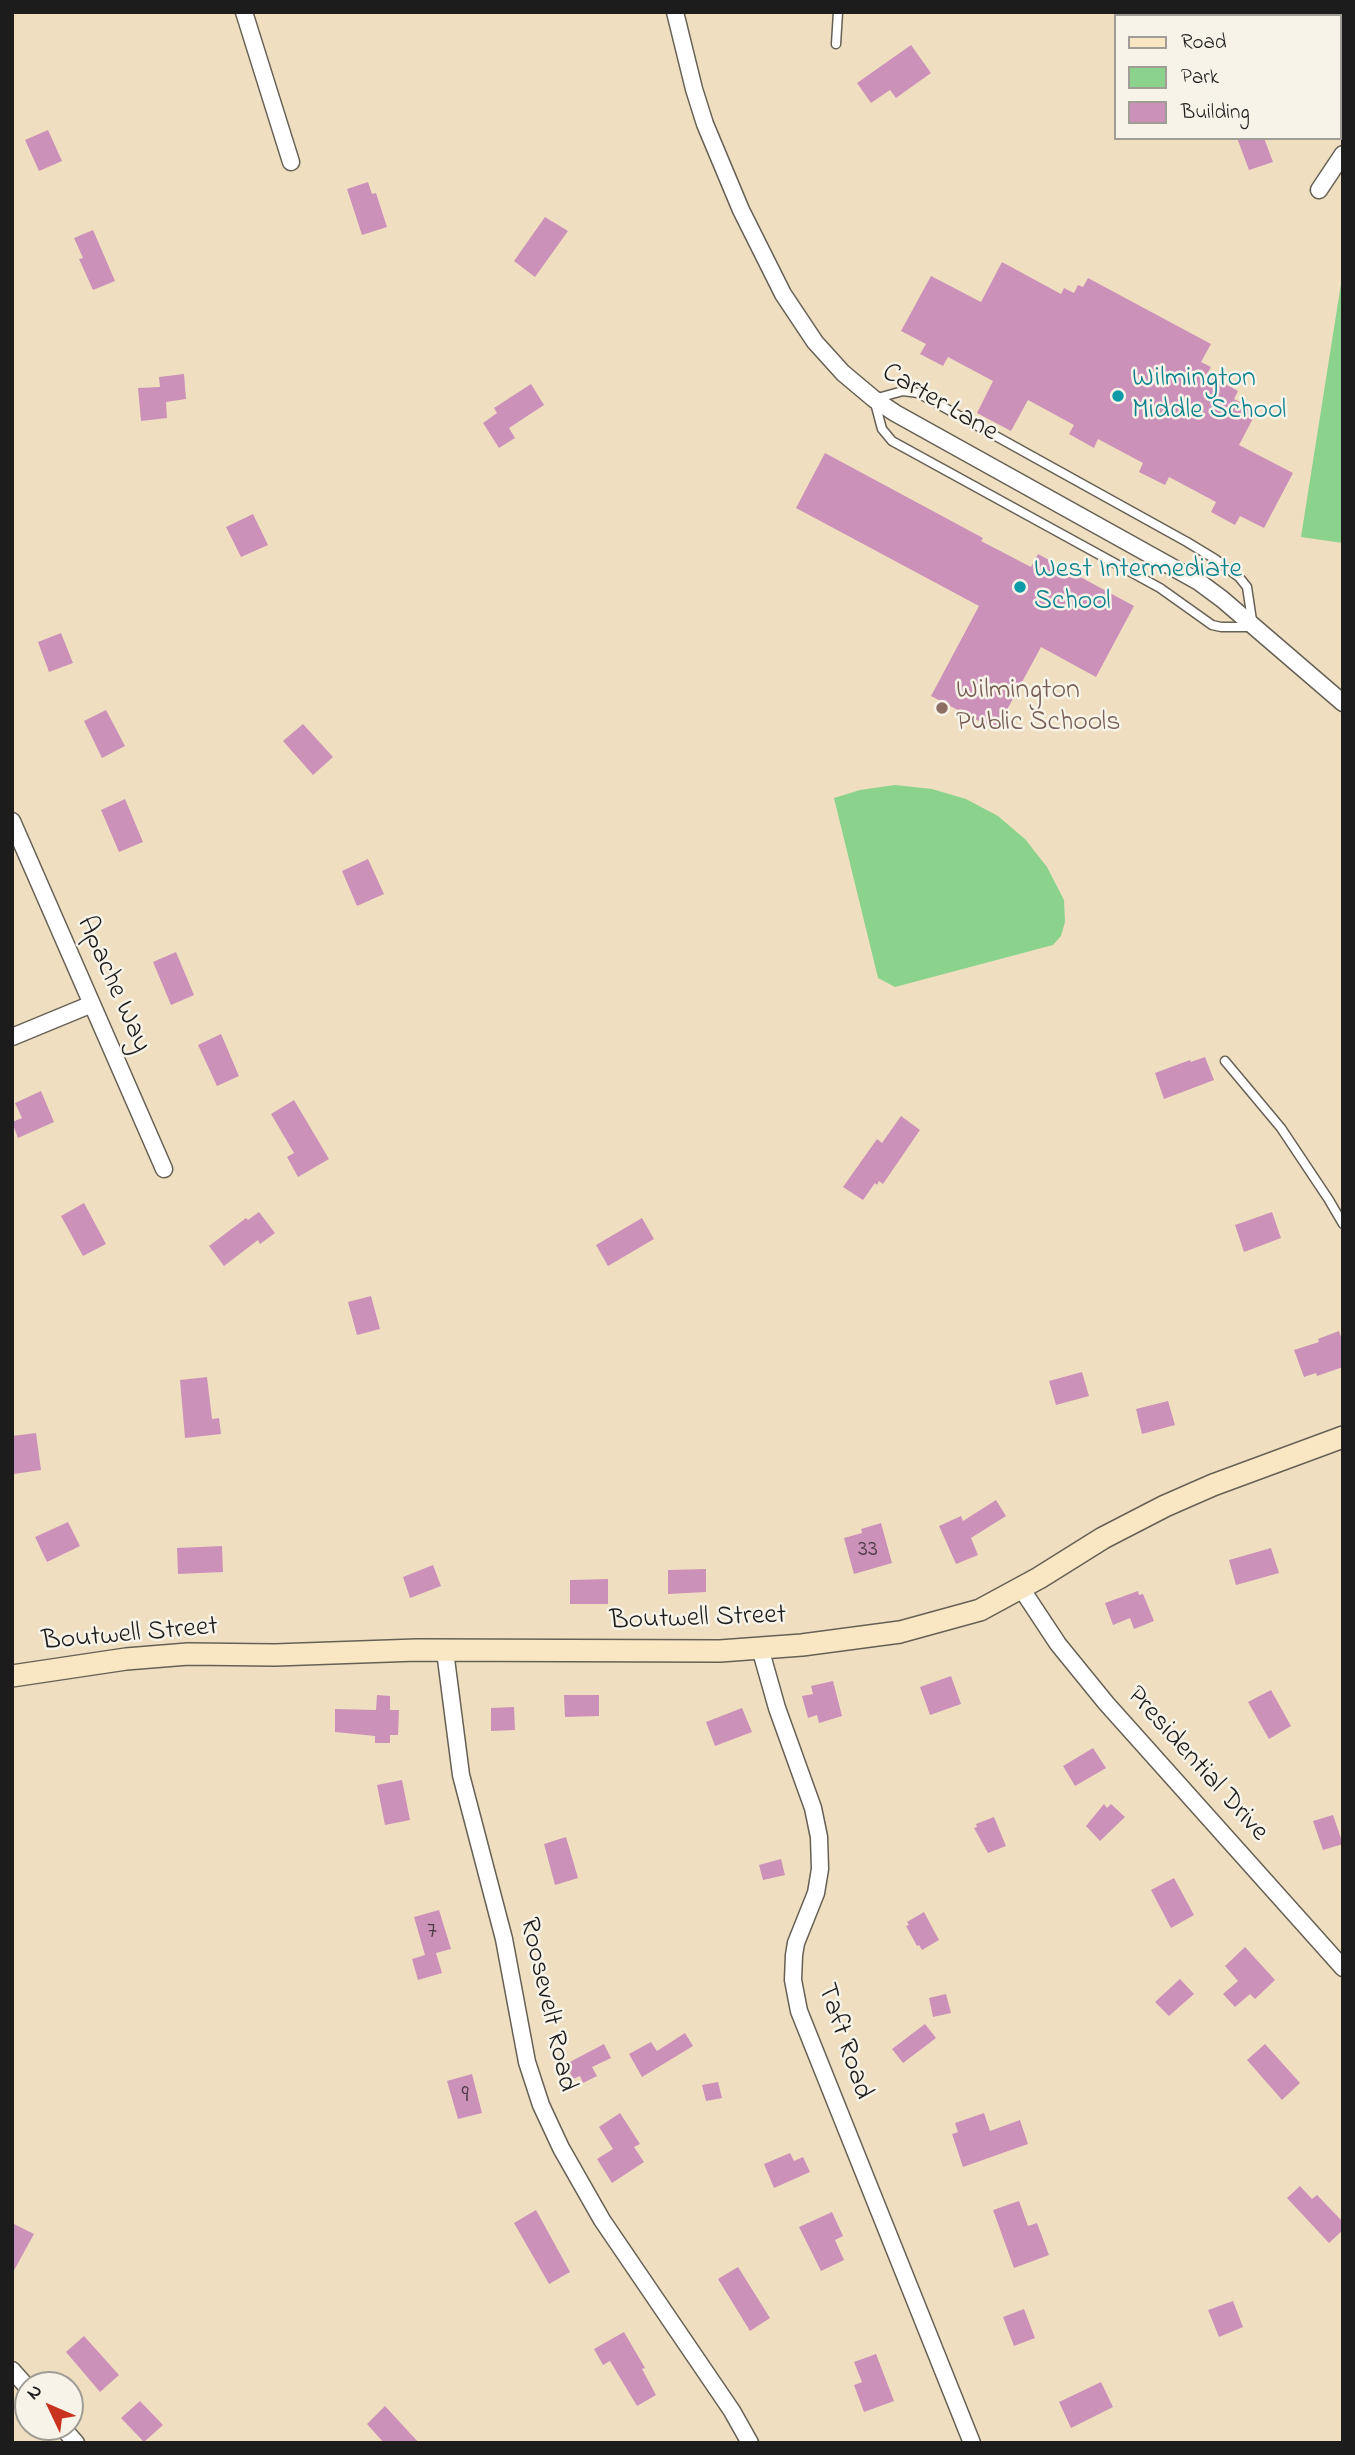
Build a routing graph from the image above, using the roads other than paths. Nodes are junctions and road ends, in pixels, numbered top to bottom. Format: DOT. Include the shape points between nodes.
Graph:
graph roads {
  1 [pos="244,12"];
  2 [pos="675,12"];
  3 [pos="838,12"];
  4 [pos="836,44"];
  5 [pos="1343,154"];
  6 [pos="290,162"];
  7 [pos="1319,190"];
  8 [pos="874,399"];
  9 [pos="1253,627"];
  10 [pos="1343,704"];
  11 [pos="12,821"];
  12 [pos="92,1004"];
  13 [pos="12,1037"];
  14 [pos="1225,1061"];
  15 [pos="164,1169"];
  16 [pos="1343,1224"];
  17 [pos="1343,1437"];
  18 [pos="1021,1588"];
  19 [pos="760,1648"];
  20 [pos="446,1651"];
  21 [pos="12,1676"];
  22 [pos="1343,1968"];
  23 [pos="750,2443"];
  24 [pos="972,2443"];
  1 -- 6 [label="street"];
  2 -- 8 [label="street, Carter Lane" via="718,161 760,251 815,342"];
  3 -- 4 [label="lane"];
  5 -- 7 [label="street"];
  8 -- 9 [label="street, Carter Lane" via="1173,566"];
  8 -- 9 [label="lane" via="881,429 892,441 1160,588 1212,625"];
  8 -- 9 [label="lane" via="903,391 918,393 1187,541 1246,584"];
  9 -- 10 [label="street, Carter Lane"];
  11 -- 12 [label="street, Apache Way"];
  12 -- 13 [label="street"];
  12 -- 15 [label="street, Apache Way"];
  14 -- 16 [label="lane" via="1281,1128"];
  17 -- 18 [label="street, Boutwell Street" via="1166,1506"];
  18 -- 19 [label="street, Boutwell Street" via="980,1610 900,1632"];
  18 -- 22 [label="street, Presidential Drive" via="1106,1703"];
  19 -- 20 [label="street, Boutwell Street"];
  19 -- 24 [label="street, Taft Road" via="813,1808 818,1837 816,1893 794,1955 799,2011"];
  20 -- 21 [label="street, Boutwell Street" via="188,1654"];
  20 -- 23 [label="street, Roosevelt Road" via="461,1775 541,2105 603,2220"];
}
